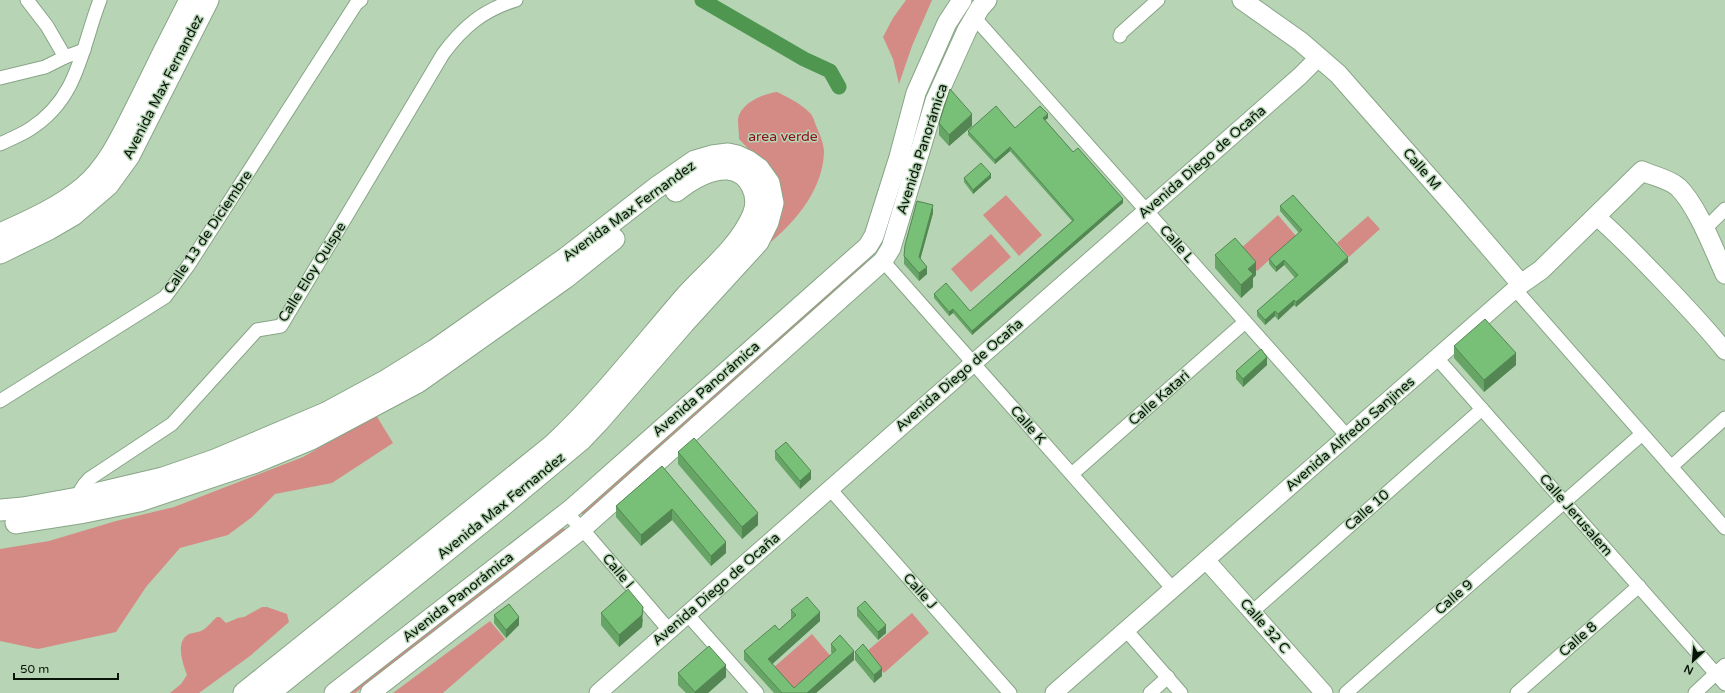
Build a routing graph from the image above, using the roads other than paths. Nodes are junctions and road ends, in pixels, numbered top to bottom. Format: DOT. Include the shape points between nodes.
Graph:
graph roads {
  1 [pos="27,0"];
  2 [pos="100,0"];
  3 [pos="190,0"];
  4 [pos="208,0"];
  5 [pos="516,0"];
  6 [pos="987,0"];
  7 [pos="1158,0"];
  8 [pos="1242,0"];
  9 [pos="358,2"];
  10 [pos="960,2"];
  11 [pos="974,17"];
  12 [pos="1120,36"];
  13 [pos="84,50"];
  14 [pos="64,57"];
  15 [pos="1319,57"];
  16 [pos="0,78"];
  17 [pos="0,144"];
  18 [pos="102,180"];
  19 [pos="1725,209"];
  20 [pos="1147,210"];
  21 [pos="1596,216"];
  22 [pos="1704,230"];
  23 [pos="0,234"];
  24 [pos="868,246"];
  25 [pos="0,253"];
  26 [pos="883,261"];
  27 [pos="1725,274"];
  28 [pos="1518,287"];
  29 [pos="1245,322"];
  30 [pos="1725,351"];
  31 [pos="1436,357"];
  32 [pos="973,363"];
  33 [pos="0,401"];
  34 [pos="1482,409"];
  35 [pos="1725,418"];
  36 [pos="576,434"];
  37 [pos="1642,434"];
  38 [pos="1347,436"];
  39 [pos="1671,467"];
  40 [pos="1072,474"];
  41 [pos="830,489"];
  42 [pos="1564,501"];
  43 [pos="79,506"];
  44 [pos="0,510"];
  45 [pos="566,512"];
  46 [pos="0,525"];
  47 [pos="1725,528"];
  48 [pos="582,529"];
  49 [pos="1206,560"];
  50 [pos="1639,586"];
  51 [pos="1173,589"];
  52 [pos="1252,612"];
  53 [pos="687,614"];
  54 [pos="669,630"];
  55 [pos="1126,630"];
  56 [pos="1721,670"];
  57 [pos="1168,678"];
  58 [pos="1725,684"];
  59 [pos="244,693"];
  60 [pos="269,693"];
  61 [pos="334,693"];
  62 [pos="370,693"];
  63 [pos="598,693"];
  64 [pos="757,693"];
  65 [pos="1010,693"];
  66 [pos="1054,693"];
  67 [pos="1150,693"];
  68 [pos="1182,693"];
  69 [pos="1324,693"];
  70 [pos="1346,693"];
  71 [pos="1517,693"];
  72 [pos="1695,693"];
  1 -- 14 [label="street" via="47,26"];
  2 -- 13 [label="street"];
  3 -- 18 [label="main road, Avenida Max Fernandez"];
  4 -- 18 [label="main road, Avenida Max Fernandez" via="129,156"];
  5 -- 43 [label="street, Calle Eloy Quispe" via="497,6 478,17 453,40 281,326 257,330 172,424 83,484"];
  6 -- 11 [label="main road, Avenida Panorámica"];
  7 -- 12 [label="street" via="1121,32"];
  8 -- 15 [label="main road"];
  9 -- 33 [label="street, Calle 13 de Diciembre" via="165,297"];
  10 -- 11 [label="main road"];
  10 -- 24 [label="main road, Avenida Panorámica" via="930,59 916,94 897,164 874,236"];
  11 -- 20 [label="street, Calle L"];
  11 -- 26 [label="main road, Avenida Panorámica" via="935,101 892,248"];
  13 -- 14 [label="street"];
  13 -- 17 [label="street" via="68,91 52,110 31,128"];
  14 -- 16 [label="street" via="45,67"];
  15 -- 20 [label="street, Avenida Diego de Ocaña"];
  15 -- 28 [label="main road, Calle M" via="1338,74 1412,158"];
  18 -- 23 [label="main road, Avenida Max Fernandez" via="78,191 45,213"];
  18 -- 25 [label="main road, Avenida Max Fernandez" via="92,200 73,215"];
  19 -- 22 [label="street"];
  20 -- 29 [label="street, Calle L"];
  20 -- 32 [label="street, Avenida Diego de Ocaña"];
  21 -- 22 [label="main road, Avenida Alfredo Sanjines" via="1642,171 1670,182 1678,188 1695,211"];
  21 -- 28 [label="main road, Avenida Alfredo Sanjines" via="1541,270"];
  21 -- 30 [label="street" via="1670,289"];
  22 -- 27 [label="main road"];
  24 -- 26 [label="main road"];
  24 -- 45 [label="main road, Avenida Panorámica"];
  26 -- 32 [label="street, Calle K"];
  26 -- 48 [label="main road, Avenida Panorámica"];
  28 -- 31 [label="street, Avenida Alfredo Sanjines"];
  28 -- 37 [label="street"];
  29 -- 38 [label="street, Calle L"];
  29 -- 40 [label="street, Calle Katari"];
  31 -- 34 [label="street, Calle Jerusalem"];
  31 -- 38 [label="street, Avenida Alfredo Sanjines"];
  32 -- 40 [label="street, Calle K"];
  32 -- 41 [label="street, Avenida Diego de Ocaña"];
  34 -- 42 [label="street, Calle Jerusalem"];
  34 -- 52 [label="street, Calle 10"];
  35 -- 39 [label="street"];
  36 -- 43 [label="main road, Avenida Max Fernandez" via="599,399 685,297 740,237 754,213 756,203 752,185 740,173 726,169 710,171 631,216 534,300 418,382 392,387 311,438 253,463 139,500"];
  36 -- 59 [label="main road, Avenida Max Fernandez" via="553,445"];
  36 -- 60 [label="main road, Avenida Max Fernandez" via="496,511"];
  37 -- 39 [label="street"];
  37 -- 42 [label="street, Calle 9"];
  38 -- 49 [label="street, Avenida Alfredo Sanjines"];
  39 -- 47 [label="street"];
  40 -- 51 [label="street, Calle K"];
  41 -- 53 [label="street, Avenida Diego de Ocaña"];
  41 -- 65 [label="street, Calle J"];
  42 -- 50 [label="street, Calle Jerusalem"];
  42 -- 70 [label="street, Calle 9"];
  43 -- 44 [label="main road, Avenida Max Fernandez"];
  43 -- 46 [label="main road, Avenida Max Fernandez" via="45,520"];
  45 -- 48 [label="street, Calle I"];
  45 -- 61 [label="main road, Avenida Panorámica"];
  48 -- 54 [label="street, Calle I"];
  48 -- 62 [label="main road, Avenida Panorámica"];
  49 -- 51 [label="street, Avenida Alfredo Sanjines"];
  49 -- 52 [label="street, Calle 32 C"];
  50 -- 56 [label="street, Calle Jerusalem"];
  50 -- 71 [label="street, Calle 8"];
  51 -- 55 [label="street, Avenida Alfredo Sanjines"];
  52 -- 69 [label="street, Calle 32 C"];
  53 -- 54 [label="street, Avenida Diego de Ocaña"];
  53 -- 64 [label="street"];
  54 -- 63 [label="street, Avenida Diego de Ocaña"];
  55 -- 57 [label="street"];
  55 -- 66 [label="street, Avenida Alfredo Sanjines"];
  56 -- 58 [label="street, Calle Jerusalem"];
  56 -- 72 [label="street"];
  57 -- 67 [label="street"];
  57 -- 68 [label="street"];
}
